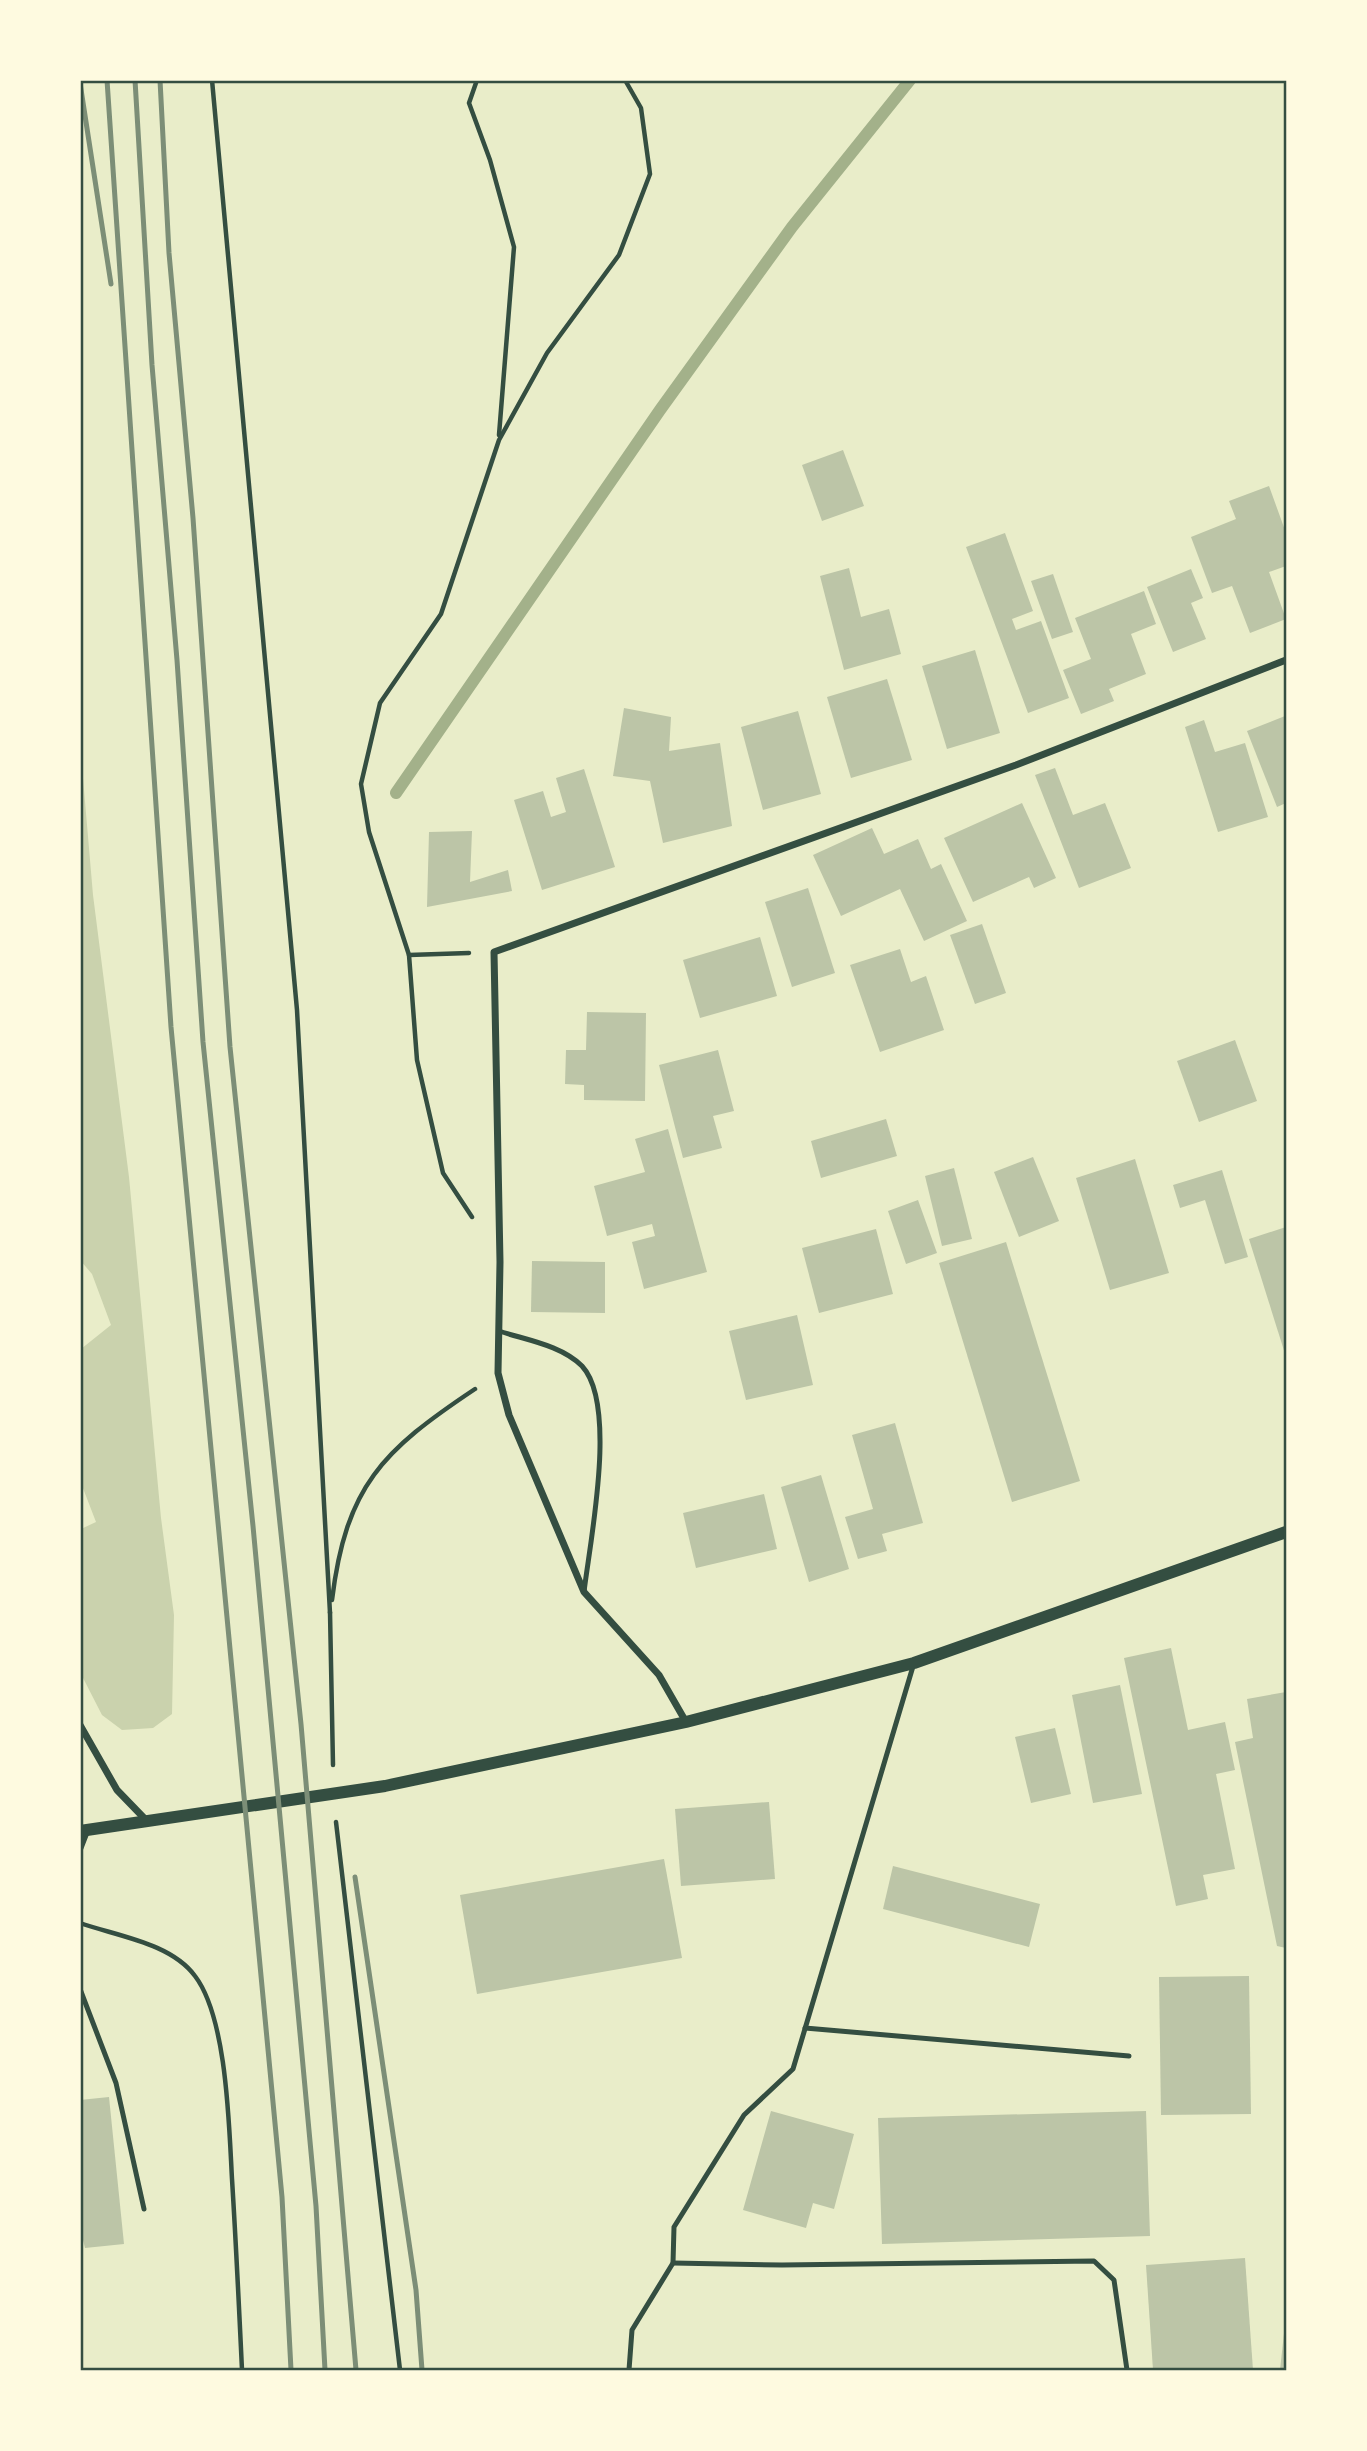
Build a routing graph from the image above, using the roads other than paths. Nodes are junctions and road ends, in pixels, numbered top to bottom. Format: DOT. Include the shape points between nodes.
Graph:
graph roads {
  1 [pos="1286,660"];
  2 [pos="499,1331"];
  3 [pos="1286,1532"];
  4 [pos="584,1592"];
  5 [pos="914,1663"];
  6 [pos="687,1722"];
  7 [pos="80,1725"];
  8 [pos="145,1819"];
  9 [pos="84,1831"];
  10 [pos="80,1848"];
  11 [pos="80,1989"];
  12 [pos="805,2028"];
  13 [pos="1129,2056"];
  14 [pos="144,2209"];
  15 [pos="673,2263"];
  16 [pos="629,2371"];
  17 [pos="1127,2371"];
  1 -- 2 [label="street" via="1016,765 494,952"];
  2 -- 4 [label="street" via="498,1373 509,1415"];
  2 -- 4 [label="lane" via="556,1349 582,1367 596,1393 601,1446"];
  3 -- 5 [label="street"];
  4 -- 6 [label="street" via="659,1675"];
  5 -- 6 [label="street"];
  5 -- 12 [label="lane"];
  6 -- 8 [label="street" via="386,1786"];
  7 -- 8 [label="street" via="117,1790"];
  8 -- 9 [label="street"];
  9 -- 10 [label="street"];
  11 -- 14 [label="lane" via="116,2083"];
  12 -- 13 [label="lane"];
  12 -- 15 [label="lane" via="793,2069 744,2115 674,2227"];
  15 -- 16 [label="lane" via="632,2330"];
  15 -- 17 [label="lane" via="1094,2261 1114,2280"];
}
